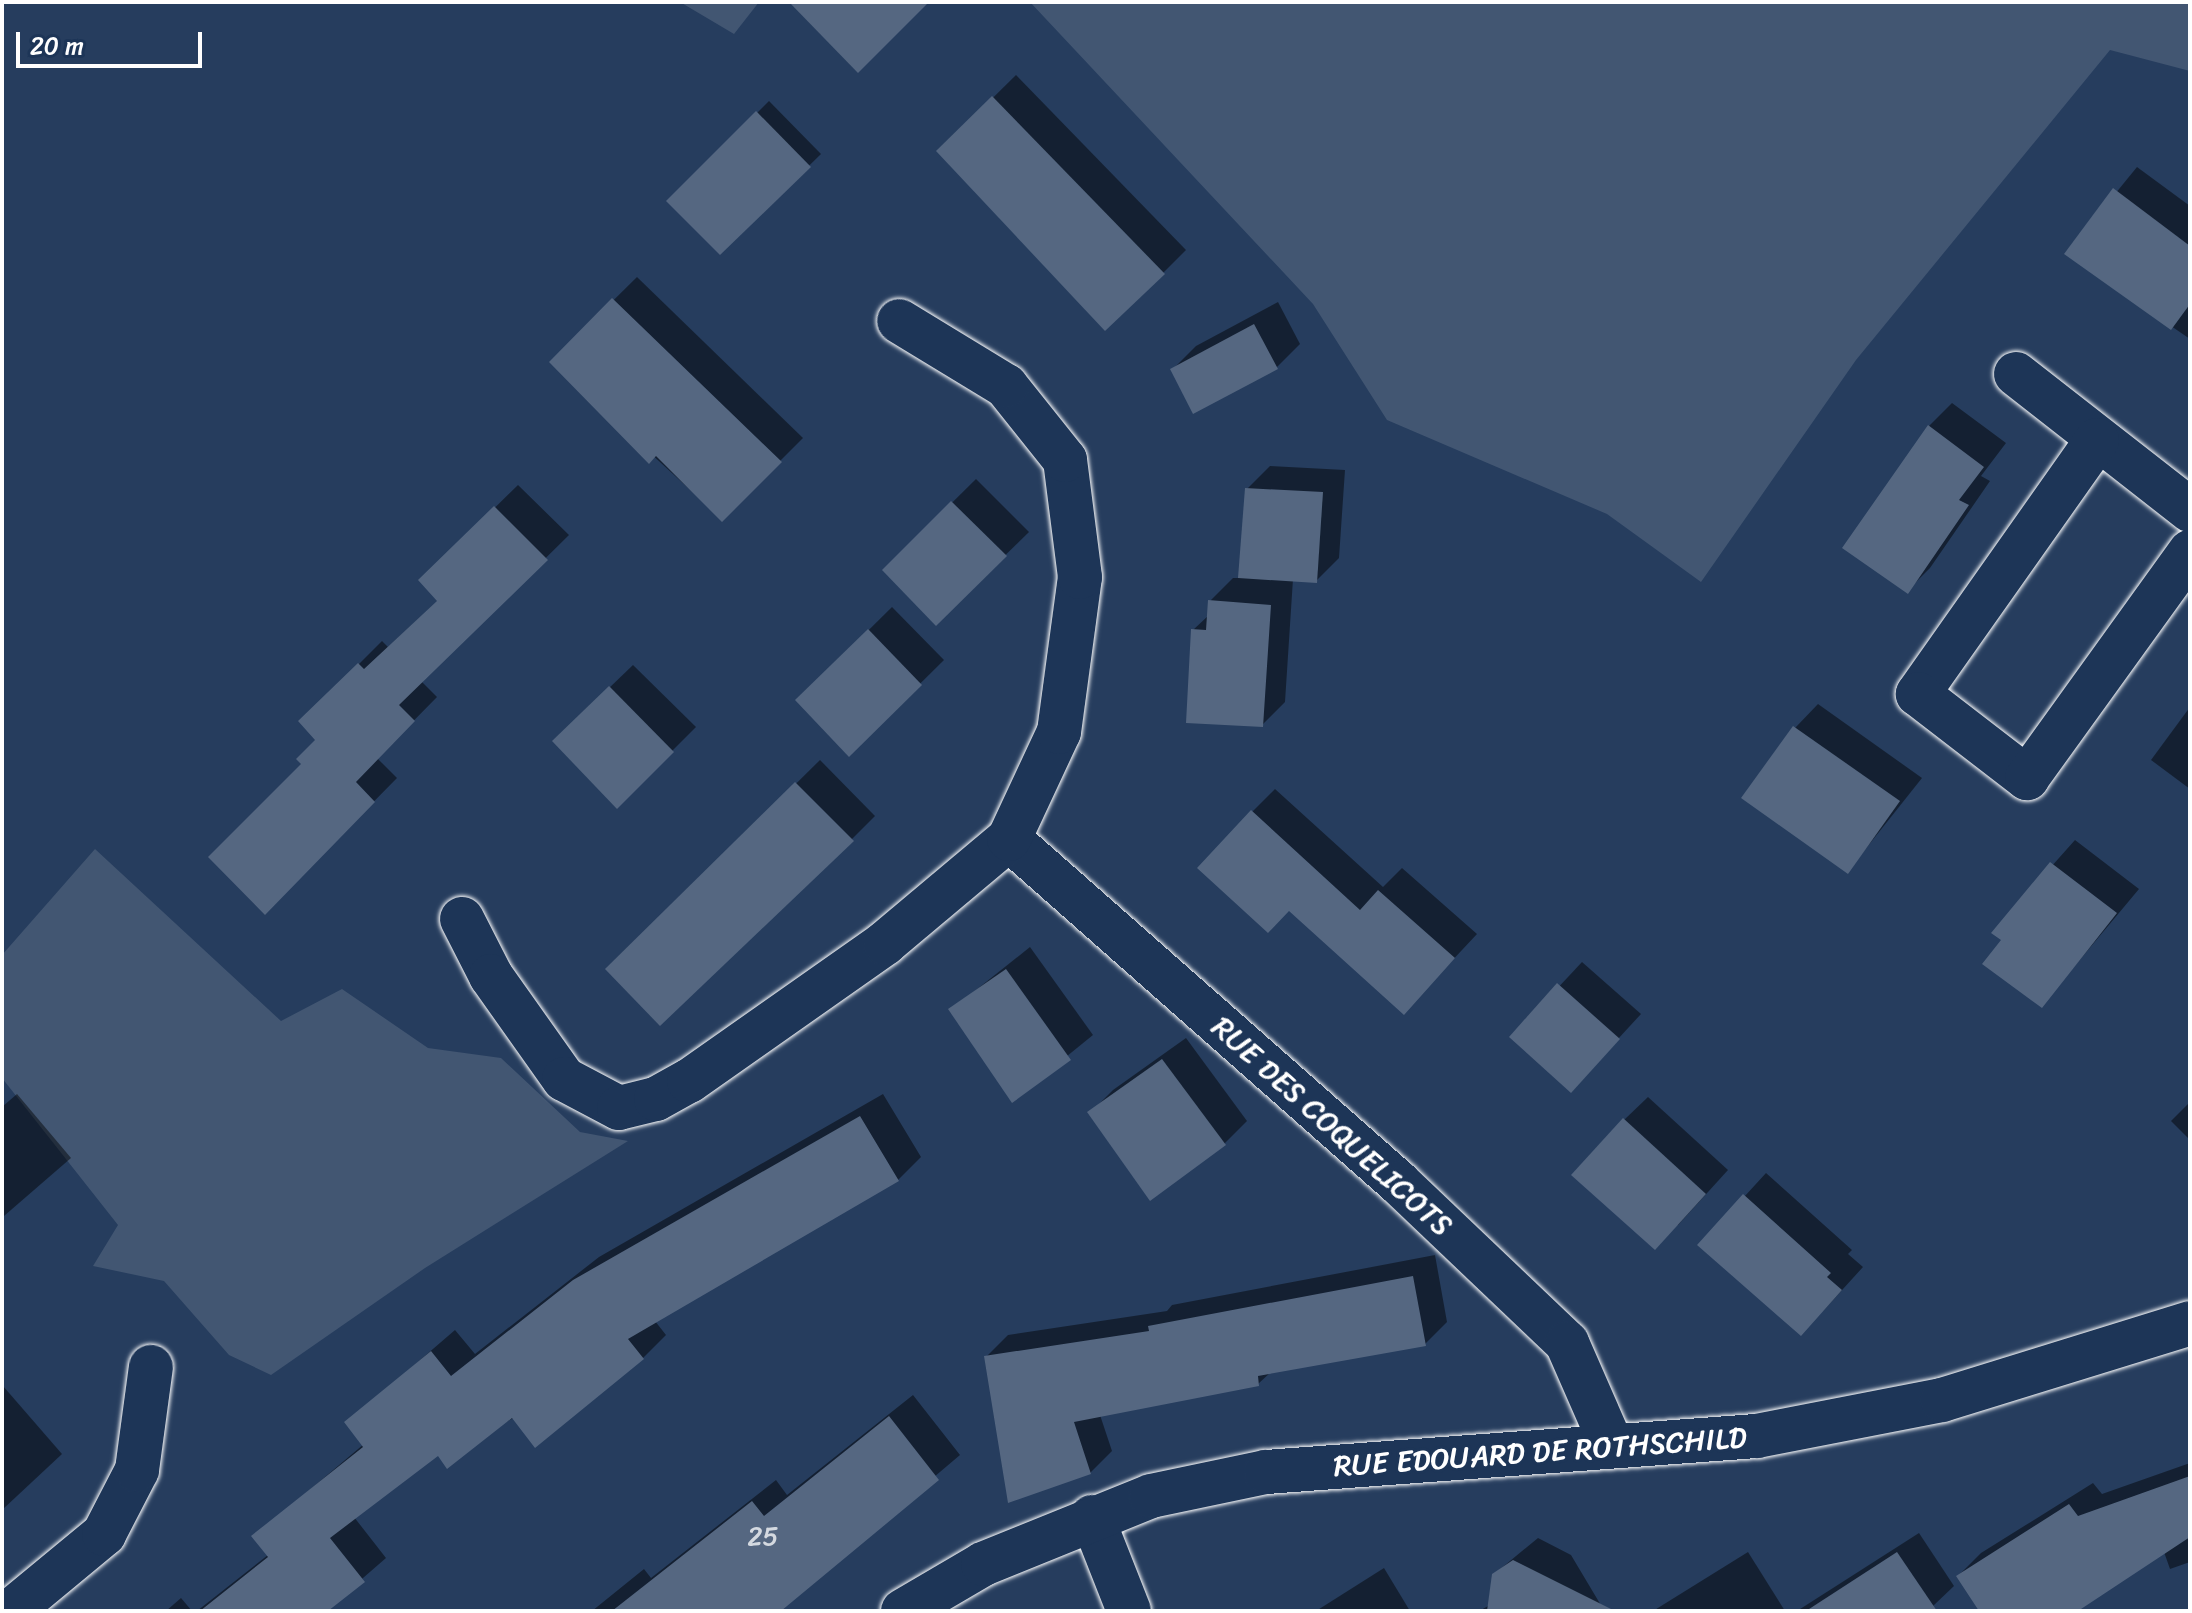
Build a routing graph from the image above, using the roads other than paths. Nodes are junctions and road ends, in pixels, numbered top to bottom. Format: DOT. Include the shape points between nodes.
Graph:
graph roads {
  1 [pos="899,321"];
  2 [pos="2016,374"];
  3 [pos="2097,440"];
  4 [pos="2190,510"];
  5 [pos="2190,552"];
  6 [pos="1009,839"];
  7 [pos="462,919"];
  8 [pos="2190,1323"];
  9 [pos="151,1367"];
  10 [pos="1612,1446"];
  11 [pos="1092,1517"];
  12 [pos="11,1611"];
  13 [pos="903,1611"];
  14 [pos="1129,1611"];
  1 -- 6 [label="street" via="1006,386 1065,460 1080,577 1059,732"];
  2 -- 3 [label="street"];
  3 -- 4 [label="street"];
  3 -- 5 [label="street" via="1918,694 2027,778"];
  6 -- 7 [label="street" via="885,943 689,1081 656,1099 619,1108 564,1079 491,976"];
  6 -- 10 [label="street, RUE DES COQUELICOTS" via="1399,1183 1567,1343"];
  8 -- 10 [label="street, RUE EDOUARD DE ROTHSCHILD" via="1942,1400 1757,1436"];
  9 -- 12 [label="street" via="137,1470 104,1534"];
  10 -- 11 [label="street, RUE EDOUARD DE ROTHSCHILD" via="1266,1472 1151,1496"];
  11 -- 13 [label="street, RUE EDOUARD DE ROTHSCHILD" via="983,1564"];
  11 -- 14 [label="street"];
}
